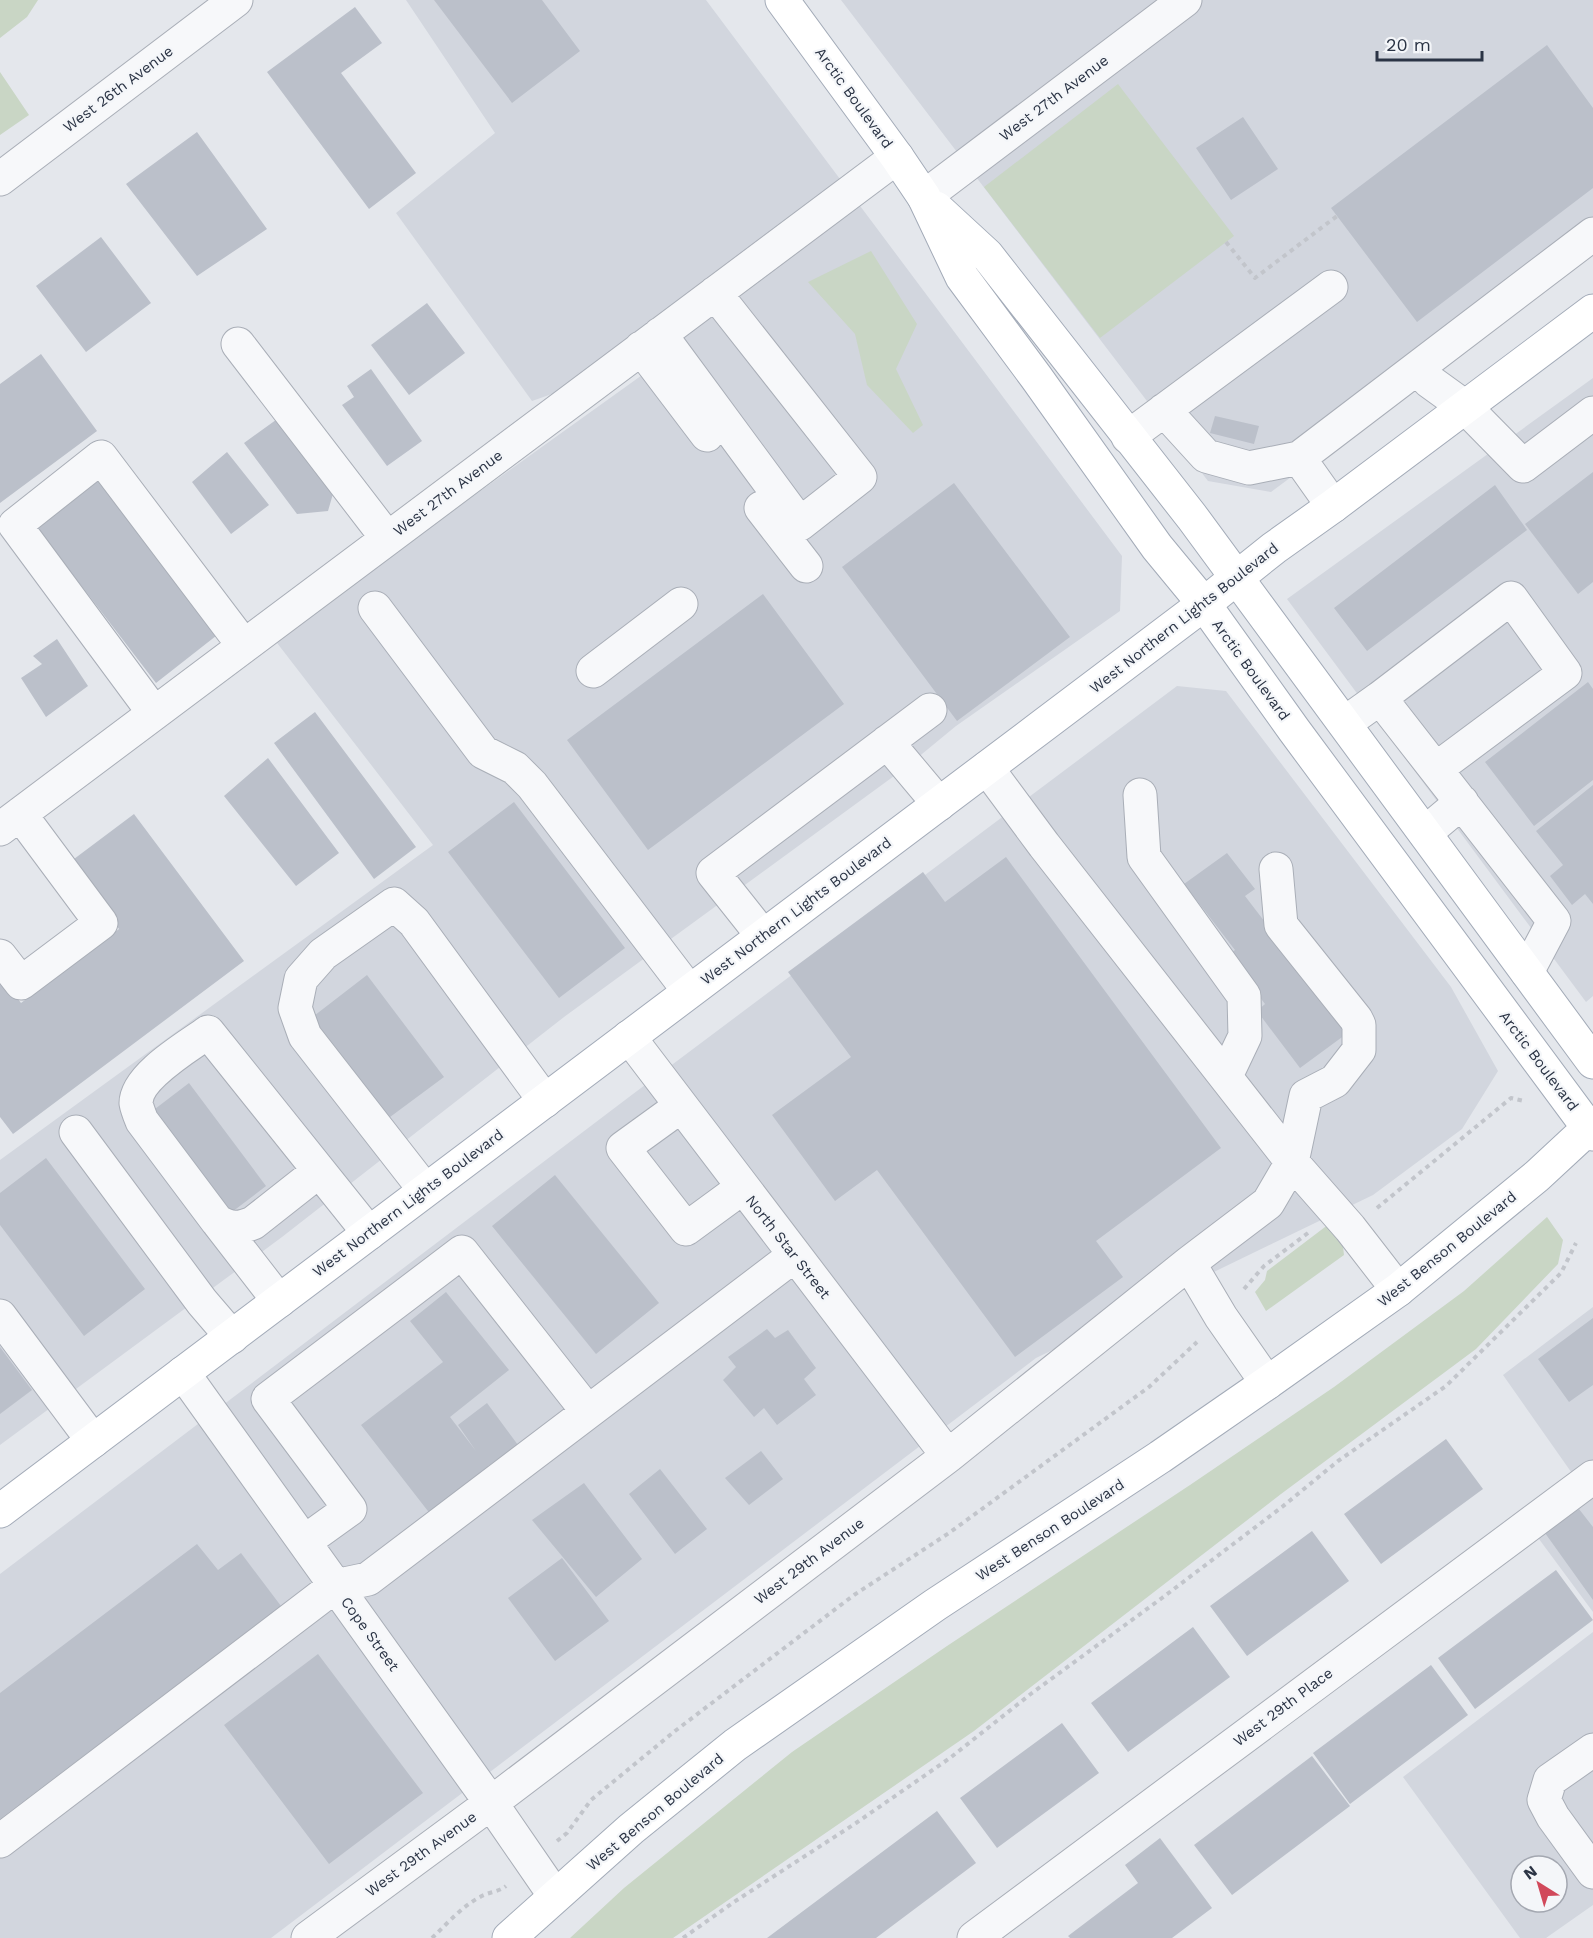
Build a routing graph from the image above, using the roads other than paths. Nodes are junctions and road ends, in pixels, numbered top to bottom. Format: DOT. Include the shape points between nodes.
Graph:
graph roads {
  1 [pos="236,0"];
  2 [pos="782,0"];
  3 [pos="1185,0"];
  4 [pos="897,157"];
  5 [pos="0,179"];
  6 [pos="924,197"];
  7 [pos="1593,234"];
  8 [pos="1331,287"];
  9 [pos="714,293"];
  10 [pos="1593,311"];
  11 [pos="650,341"];
  12 [pos="238,344"];
  13 [pos="1417,368"];
  14 [pos="1465,408"];
  15 [pos="1164,410"];
  16 [pos="1593,413"];
  17 [pos="1128,437"];
  18 [pos="1299,458"];
  19 [pos="1334,506"];
  20 [pos="387,538"];
  21 [pos="806,566"];
  22 [pos="1237,578"];
  23 [pos="681,604"];
  24 [pos="1204,604"];
  25 [pos="375,608"];
  26 [pos="244,646"];
  27 [pos="593,671"];
  28 [pos="1380,698"];
  29 [pos="930,710"];
  30 [pos="154,713"];
  31 [pos="1345,723"];
  32 [pos="887,742"];
  33 [pos="987,768"];
  34 [pos="1436,769"];
  35 [pos="1140,795"];
  36 [pos="1462,802"];
  37 [pos="939,804"];
  38 [pos="10,821"];
  39 [pos="1425,833"];
  40 [pos="1276,869"];
  41 [pos="763,936"];
  42 [pos="0,956"];
  43 [pos="1527,972"];
  44 [pos="689,992"];
  45 [pos="629,1037"];
  46 [pos="1593,1062"];
  47 [pos="1226,1076"];
  48 [pos="544,1101"];
  49 [pos="681,1106"];
  50 [pos="1592,1129"];
  51 [pos="76,1132"];
  52 [pos="1293,1162"];
  53 [pos="319,1171"];
  54 [pos="742,1188"];
  55 [pos="425,1190"];
  56 [pos="217,1221"];
  57 [pos="369,1233"];
  58 [pos="795,1256"];
  59 [pos="1189,1263"];
  60 [pos="1398,1290"];
  61 [pos="279,1302"];
  62 [pos="0,1316"];
  63 [pos="232,1337"];
  64 [pos="183,1373"];
  65 [pos="1268,1383"];
  66 [pos="588,1412"];
  67 [pos="93,1441"];
  68 [pos="948,1456"];
  69 [pos="1593,1477"];
  70 [pos="0,1511"];
  71 [pos="304,1542"];
  72 [pos="335,1586"];
  73 [pos="1593,1750"];
  74 [pos="491,1803"];
  75 [pos="0,1841"];
  76 [pos="1593,1872"];
  77 [pos="555,1896"];
  78 [pos="308,1938"];
  79 [pos="509,1938"];
  80 [pos="974,1938"];
  1 -- 5 [label="street, West 26th Avenue"];
  2 -- 4 [label="main road, Arctic Boulevard"];
  3 -- 6 [label="street, West 27th Avenue"];
  4 -- 6 [label="main road, Arctic Boulevard"];
  4 -- 9 [label="street, West 27th Avenue"];
  6 -- 17 [label="main road, Arctic Boulevard" via="987,255"];
  6 -- 24 [label="main road, Arctic Boulevard" via="962,277 1157,547"];
  7 -- 13 [label="street"];
  8 -- 15 [label="street"];
  9 -- 11 [label="street, West 27th Avenue"];
  9 -- 11 [label="street" via="860,477 800,524"];
  10 -- 14 [label="main road, West Northern Lights Boulevard"];
  11 -- 20 [label="street, West 27th Avenue"];
  11 -- 21 [label="street"];
  12 -- 20 [label="street"];
  13 -- 14 [label="street"];
  13 -- 18 [label="street"];
  14 -- 16 [label="street" via="1523,466"];
  14 -- 19 [label="main road, West Northern Lights Boulevard"];
  15 -- 17 [label="street"];
  15 -- 18 [label="street" via="1206,456 1249,468"];
  17 -- 22 [label="main road, Arctic Boulevard"];
  18 -- 19 [label="street"];
  19 -- 22 [label="main road, West Northern Lights Boulevard"];
  20 -- 26 [label="street, West 27th Avenue"];
  22 -- 24 [label="main road, West Northern Lights Boulevard"];
  22 -- 31 [label="main road, Arctic Boulevard"];
  23 -- 27 [label="street"];
  24 -- 33 [label="main road, West Northern Lights Boulevard"];
  24 -- 50 [label="main road, Arctic Boulevard"];
  25 -- 44 [label="street" via="483,752 515,768 532,785"];
  26 -- 30 [label="street, West 27th Avenue"];
  26 -- 30 [label="street" via="101,457 15,525"];
  28 -- 31 [label="street"];
  28 -- 34 [label="street"];
  28 -- 34 [label="street" via="1511,598 1565,673"];
  29 -- 32 [label="street"];
  30 -- 38 [label="street, West 27th Avenue"];
  31 -- 39 [label="main road, Arctic Boulevard"];
  32 -- 37 [label="street"];
  32 -- 41 [label="street" via="713,873"];
  33 -- 37 [label="main road, West Northern Lights Boulevard"];
  33 -- 47 [label="street"];
  34 -- 36 [label="street"];
  35 -- 47 [label="street" via="1144,857 1244,996 1245,1036"];
  36 -- 39 [label="street"];
  36 -- 43 [label="street" via="1554,921"];
  37 -- 41 [label="main road, West Northern Lights Boulevard"];
  38 -- 42 [label="street" via="101,923 21,983"];
  39 -- 43 [label="main road, Arctic Boulevard"];
  40 -- 52 [label="street" via="1281,925 1359,1025 1359,1050 1335,1081 1306,1096"];
  41 -- 44 [label="main road, West Northern Lights Boulevard"];
  43 -- 46 [label="main road, Arctic Boulevard"];
  44 -- 45 [label="main road, West Northern Lights Boulevard"];
  45 -- 48 [label="main road, West Northern Lights Boulevard"];
  45 -- 49 [label="street, North Star Street"];
  47 -- 52 [label="street"];
  48 -- 55 [label="main road, West Northern Lights Boulevard"];
  48 -- 55 [label="street" via="414,922 394,904 323,954 301,979 295,1008 305,1036"];
  49 -- 54 [label="street, North Star Street"];
  49 -- 54 [label="street" via="623,1148 686,1229"];
  50 -- 60 [label="main road, West Benson Boulevard"];
  51 -- 63 [label="street"];
  52 -- 59 [label="street, West 29th Avenue" via="1268,1203"];
  52 -- 60 [label="street"];
  53 -- 56 [label="street" via="253,1223 229,1228"];
  53 -- 56 [label="street" via="208,1032 152,1074 141,1087 136,1102 142,1121"];
  53 -- 57 [label="street"];
  54 -- 58 [label="street, North Star Street"];
  55 -- 57 [label="main road, West Northern Lights Boulevard"];
  56 -- 61 [label="street"];
  57 -- 61 [label="main road, West Northern Lights Boulevard"];
  58 -- 66 [label="street"];
  58 -- 68 [label="street, North Star Street"];
  59 -- 65 [label="street"];
  59 -- 68 [label="street, West 29th Avenue"];
  60 -- 65 [label="main road, West Benson Boulevard"];
  61 -- 63 [label="main road, West Northern Lights Boulevard"];
  62 -- 67 [label="street"];
  63 -- 64 [label="main road, West Northern Lights Boulevard"];
  64 -- 67 [label="main road, West Northern Lights Boulevard"];
  64 -- 71 [label="street, Cope Street"];
  65 -- 77 [label="main road, West Benson Boulevard" via="735,1744"];
  66 -- 71 [label="street" via="462,1252 268,1399 350,1509"];
  66 -- 72 [label="street" via="368,1579"];
  67 -- 70 [label="main road, West Northern Lights Boulevard"];
  68 -- 74 [label="street, West 29th Avenue"];
  69 -- 80 [label="street, West 29th Place"];
  71 -- 72 [label="street, Cope Street"];
  72 -- 74 [label="street, Cope Street"];
  72 -- 75 [label="street"];
  73 -- 76 [label="street" via="1550,1780 1544,1800"];
  74 -- 77 [label="street, Cope Street"];
  74 -- 78 [label="street, West 29th Avenue"];
  77 -- 79 [label="main road, West Benson Boulevard"];
}
